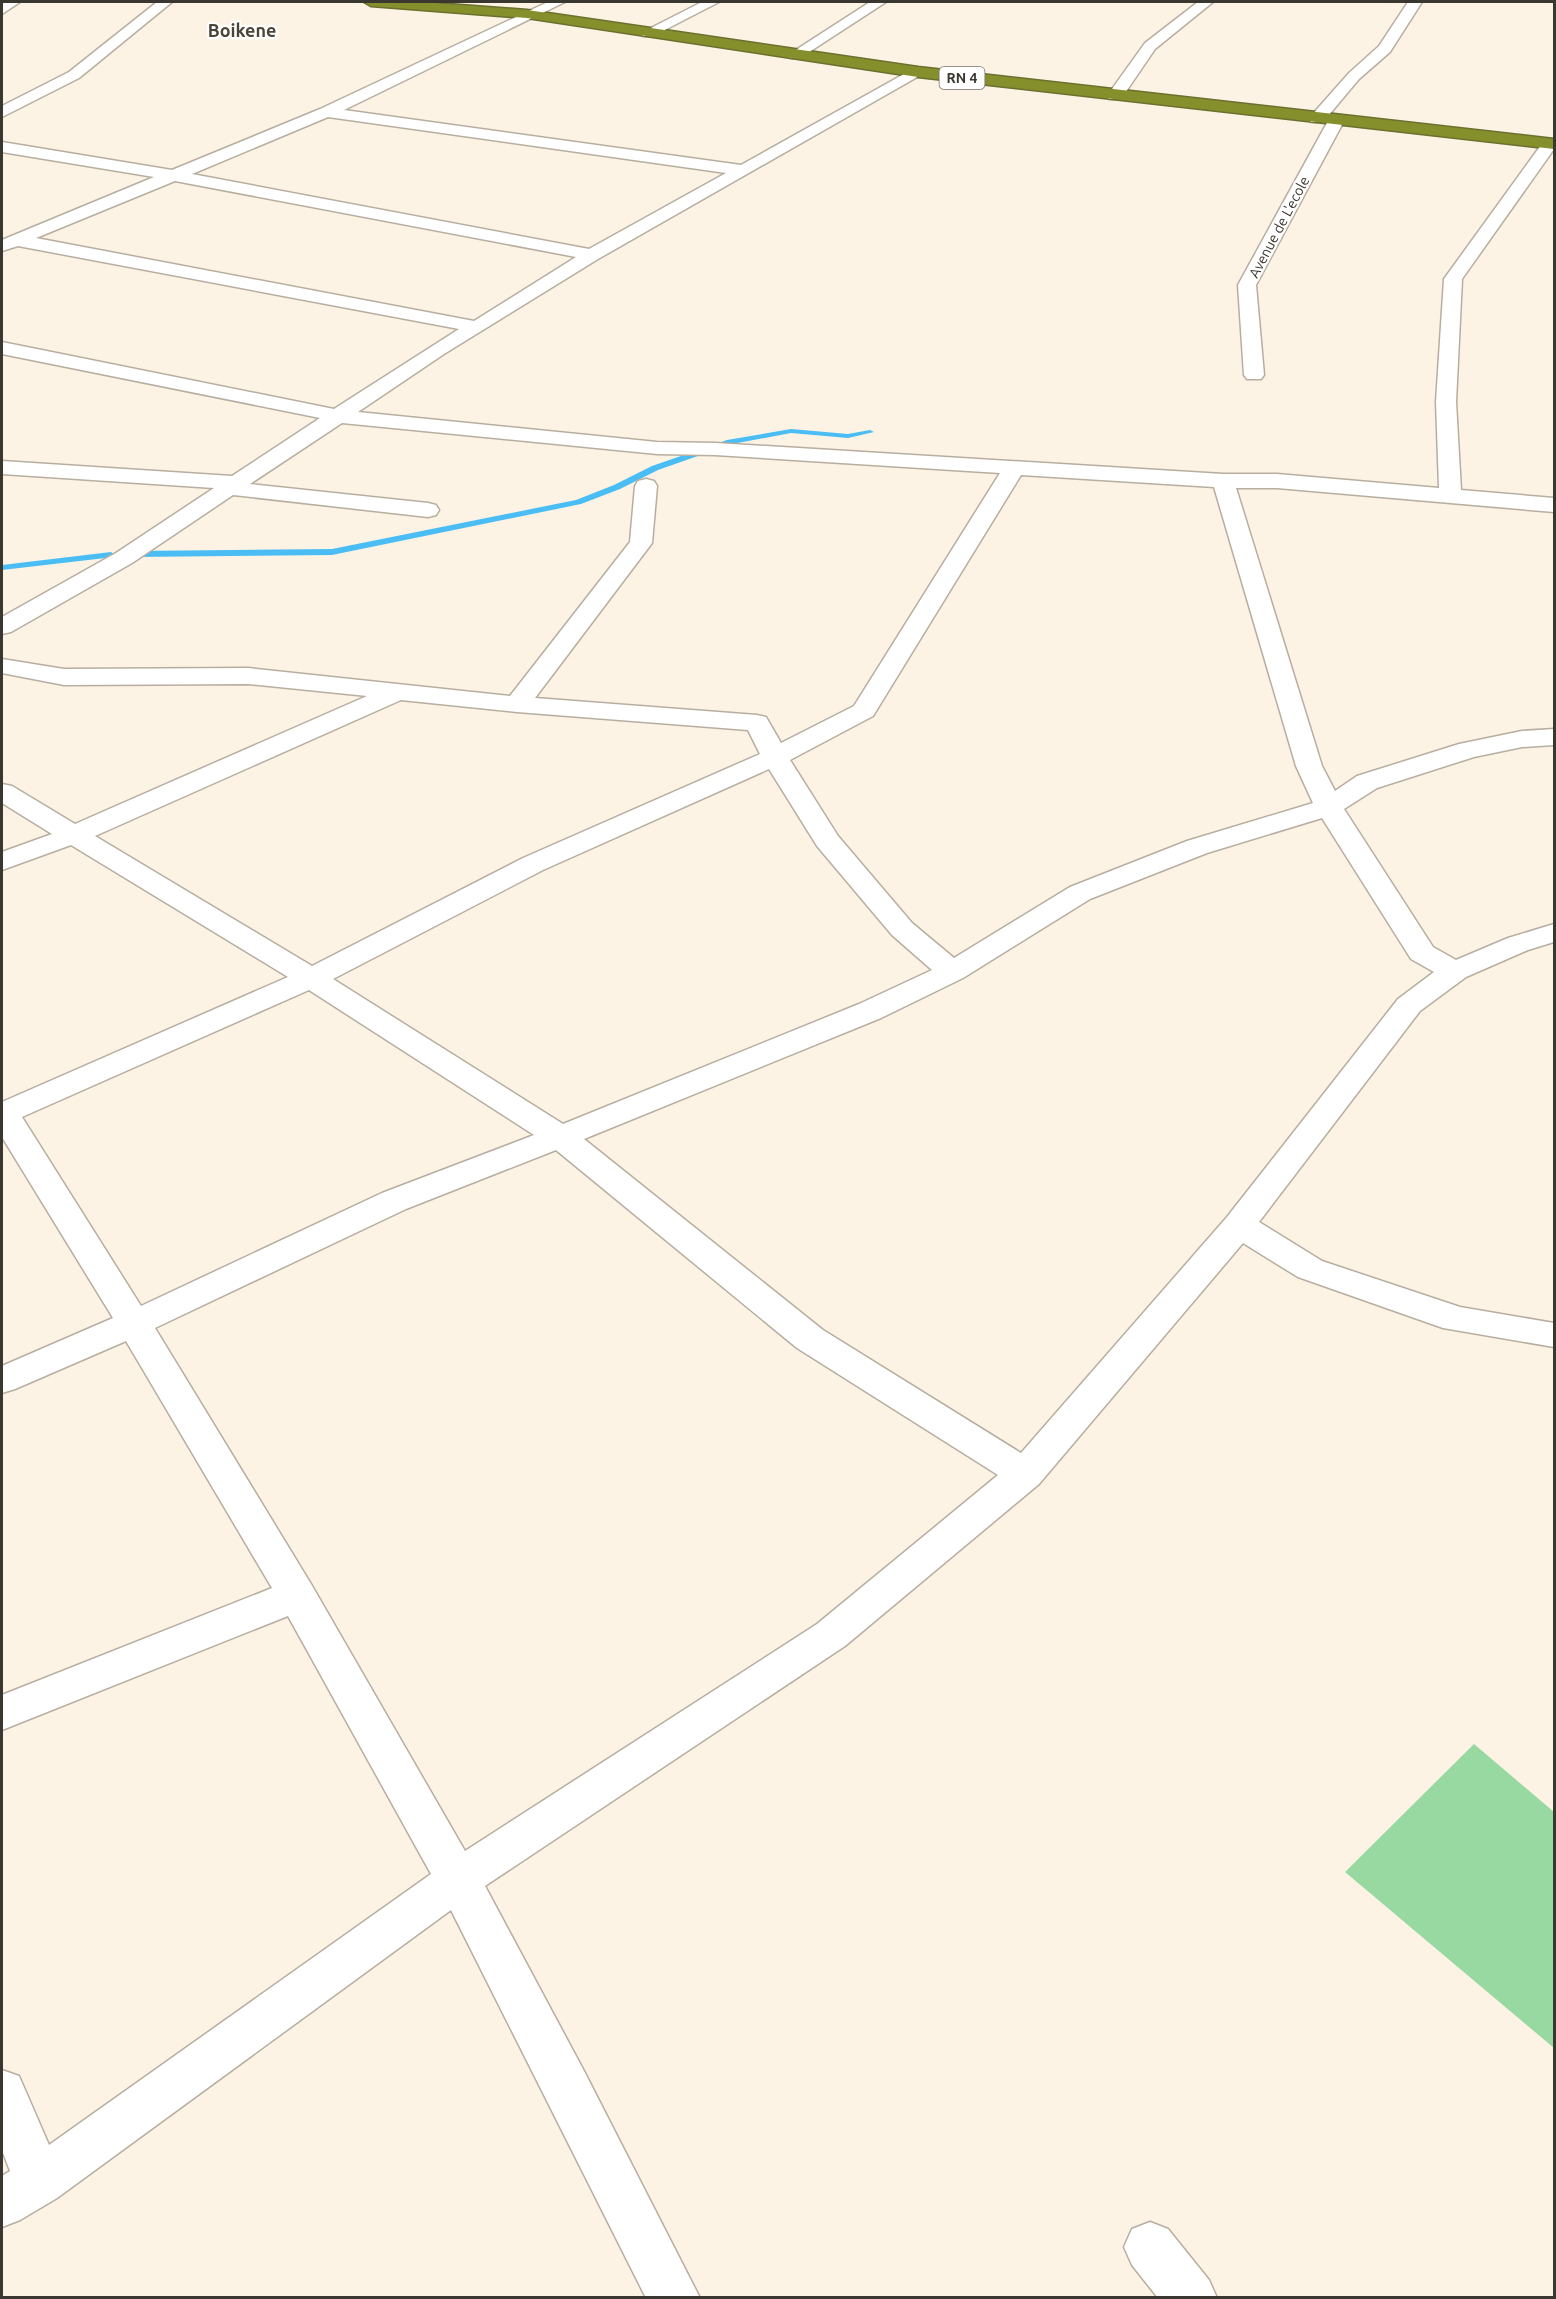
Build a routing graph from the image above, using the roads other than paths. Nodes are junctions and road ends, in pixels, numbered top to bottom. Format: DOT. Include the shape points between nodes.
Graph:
graph roads {
  1 [pos="13,2"];
  2 [pos="165,2"];
  3 [pos="382,2"];
  4 [pos="558,2"];
  5 [pos="712,2"];
  6 [pos="879,2"];
  7 [pos="1206,2"];
  8 [pos="1415,2"];
  9 [pos="2,10"];
  10 [pos="527,15"];
  11 [pos="648,33"];
  12 [pos="795,55"];
  13 [pos="918,72"];
  14 [pos="1114,96"];
  15 [pos="2,112"];
  16 [pos="326,112"];
  17 [pos="1317,119"];
  18 [pos="1336,121"];
  19 [pos="1552,144"];
  20 [pos="2,147"];
  21 [pos="27,151"];
  22 [pos="2,160"];
  23 [pos="744,170"];
  24 [pos="172,176"];
  25 [pos="9,243"];
  26 [pos="592,255"];
  27 [pos="477,327"];
  28 [pos="2,348"];
  29 [pos="1254,375"];
  30 [pos="339,416"];
  31 [pos="2,467"];
  32 [pos="1014,468"];
  33 [pos="1223,481"];
  34 [pos="230,485"];
  35 [pos="646,486"];
  36 [pos="1450,496"];
  37 [pos="1554,505"];
  38 [pos="428,510"];
  39 [pos="2,627"];
  40 [pos="2,666"];
  41 [pos="397,692"];
  42 [pos="517,704"];
  43 [pos="1554,737"];
  44 [pos="775,757"];
  45 [pos="2,792"];
  46 [pos="1329,807"];
  47 [pos="76,834"];
  48 [pos="2,862"];
  49 [pos="1554,933"];
  50 [pos="1455,971"];
  51 [pos="952,972"];
  52 [pos="311,978"];
  53 [pos="2,1113"];
  54 [pos="560,1137"];
  55 [pos="1239,1225"];
  56 [pos="135,1323"];
  57 [pos="1554,1335"];
  58 [pos="2,1380"];
  59 [pos="1025,1474"];
  60 [pos="297,1595"];
  61 [pos="2,1713"];
  62 [pos="458,1880"];
  63 [pos="2,2092"];
  64 [pos="20,2192"];
  65 [pos="1150,2247"];
  66 [pos="674,2298"];
  67 [pos="1191,2298"];
  1 -- 9 [label="street"];
  2 -- 15 [label="street" via="74,75"];
  3 -- 10 [label="highway, RN 4"];
  4 -- 10 [label="street"];
  5 -- 11 [label="street"];
  6 -- 12 [label="street"];
  7 -- 14 [label="street" via="1150,46"];
  8 -- 17 [label="street" via="1385,49 1354,76"];
  10 -- 11 [label="highway, RN 4"];
  10 -- 16 [label="street"];
  11 -- 12 [label="highway, RN 4"];
  12 -- 13 [label="highway, RN 4"];
  13 -- 14 [label="highway, RN 4"];
  13 -- 23 [label="street"];
  14 -- 17 [label="highway, RN 4"];
  16 -- 23 [label="street"];
  16 -- 24 [label="street"];
  17 -- 18 [label="highway, RN 4"];
  18 -- 19 [label="highway, RN 4"];
  18 -- 29 [label="street, Avenue de L'ecole" via="1247,285"];
  19 -- 36 [label="street" via="1452,279 1446,402"];
  20 -- 21 [label="street"];
  21 -- 22 [label="street"];
  21 -- 24 [label="street"];
  23 -- 26 [label="street"];
  24 -- 25 [label="street"];
  24 -- 26 [label="street"];
  25 -- 27 [label="street"];
  26 -- 27 [label="street"];
  27 -- 30 [label="street"];
  28 -- 30 [label="street"];
  30 -- 32 [label="street" via="657,448"];
  30 -- 34 [label="street"];
  31 -- 34 [label="street"];
  32 -- 33 [label="street"];
  32 -- 44 [label="street" via="864,711"];
  33 -- 36 [label="street" via="1277,481"];
  33 -- 46 [label="street" via="1309,766"];
  34 -- 38 [label="street"];
  34 -- 39 [label="street" via="124,558"];
  35 -- 42 [label="street" via="640,543"];
  36 -- 37 [label="street"];
  40 -- 41 [label="street" via="64,677 248,675"];
  41 -- 42 [label="street"];
  41 -- 47 [label="street"];
  42 -- 44 [label="street" via="757,723"];
  43 -- 46 [label="street" via="1468,750 1367,782"];
  44 -- 51 [label="street" via="827,840 902,929"];
  44 -- 52 [label="street" via="533,864"];
  45 -- 47 [label="street"];
  46 -- 50 [label="street" via="1422,953"];
  46 -- 51 [label="street" via="1197,847 1080,892"];
  47 -- 48 [label="street"];
  47 -- 52 [label="street"];
  49 -- 50 [label="street"];
  50 -- 55 [label="street" via="1409,1005"];
  51 -- 54 [label="street" via="870,1011"];
  52 -- 53 [label="street"];
  52 -- 54 [label="street"];
  53 -- 56 [label="street"];
  54 -- 56 [label="street" via="394,1201"];
  54 -- 59 [label="street" via="810,1339"];
  55 -- 57 [label="street" via="1310,1269 1456,1319"];
  55 -- 59 [label="street"];
  56 -- 58 [label="street"];
  56 -- 60 [label="street"];
  59 -- 62 [label="street" via="831,1635"];
  60 -- 61 [label="street"];
  60 -- 62 [label="street"];
  62 -- 64 [label="street"];
  62 -- 66 [label="street"];
  63 -- 64 [label="street"];
  65 -- 67 [label="street"];
}
